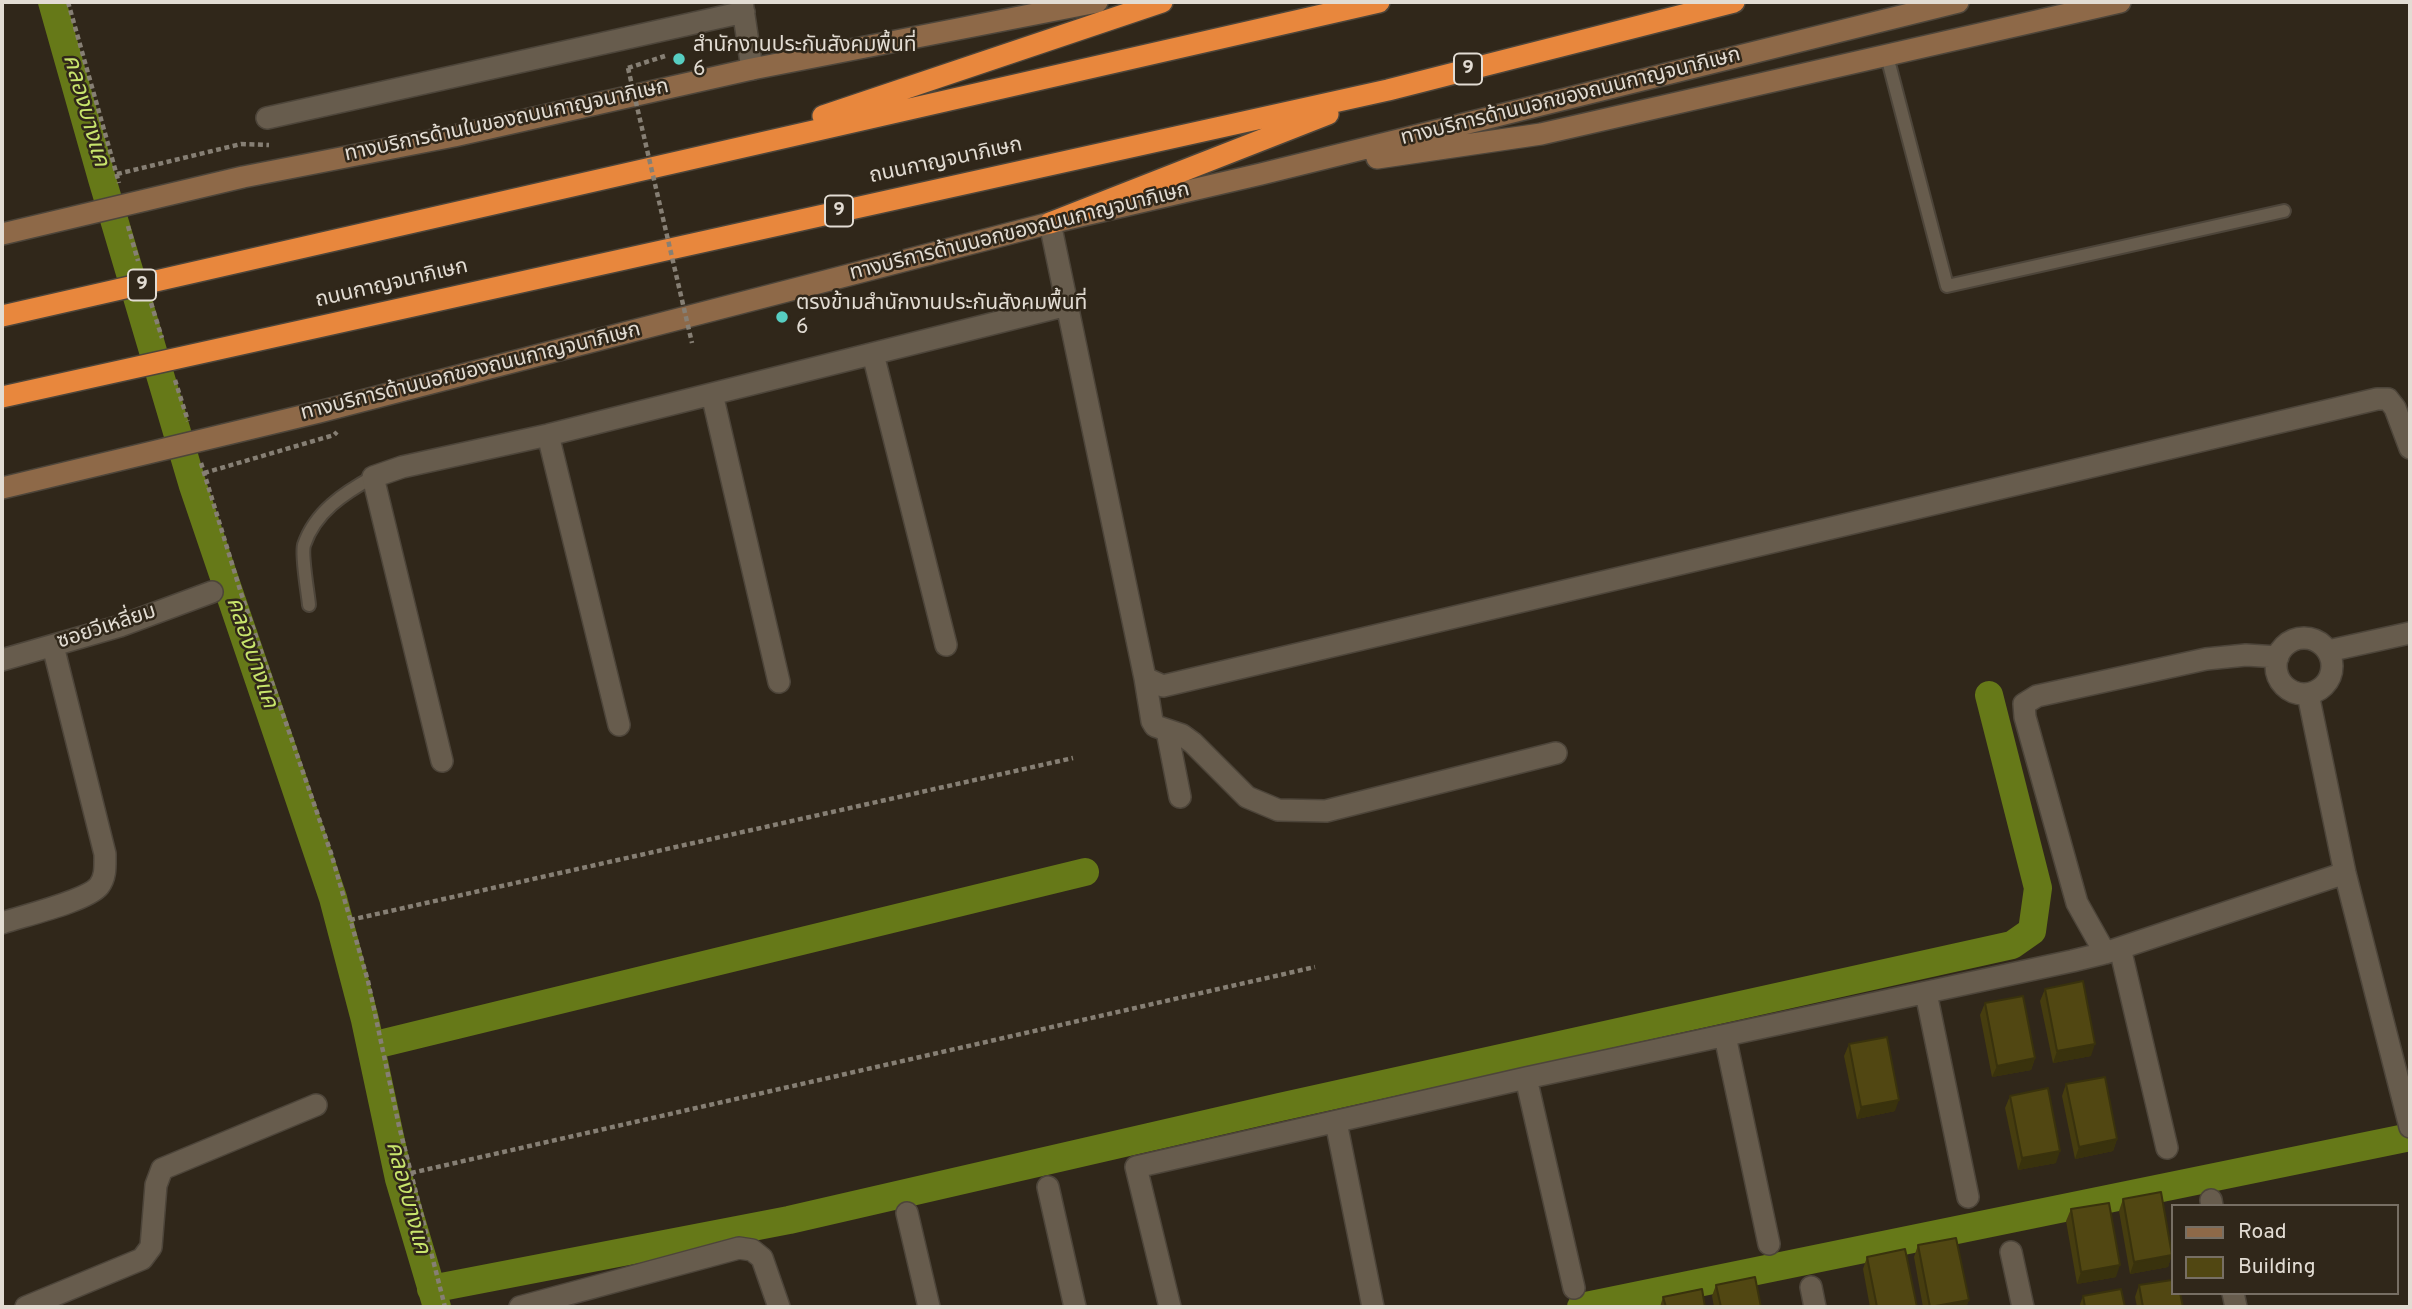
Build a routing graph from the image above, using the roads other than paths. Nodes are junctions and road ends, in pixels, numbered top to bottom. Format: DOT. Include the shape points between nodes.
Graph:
graph roads {
  1 [pos="1097,2"];
  2 [pos="1162,2"];
  3 [pos="1379,2"];
  4 [pos="1734,2"];
  5 [pos="2120,2"];
  6 [pos="1953,3"];
  7 [pos="743,7"];
  8 [pos="1887,56"];
  9 [pos="752,69"];
  10 [pos="1388,90"];
  11 [pos="267,118"];
  12 [pos="711,153"];
  13 [pos="1261,174"];
  14 [pos="2284,211"];
  15 [pos="1050,223"];
  16 [pos="2,234"];
  17 [pos="1068,305"];
  18 [pos="5,315"];
  19 [pos="873,354"];
  20 [pos="712,394"];
  21 [pos="2,397"];
  22 [pos="548,435"];
  23 [pos="2410,448"];
  24 [pos="373,477"];
  25 [pos="2,488"];
  26 [pos="212,592"];
  27 [pos="309,605"];
  28 [pos="2410,633"];
  29 [pos="946,645"];
  30 [pos="53,646"];
  31 [pos="2328,651"];
  32 [pos="2278,657"];
  33 [pos="2,660"];
  34 [pos="1145,678"];
  35 [pos="779,682"];
  36 [pos="2308,694"];
  37 [pos="619,725"];
  38 [pos="1167,731"];
  39 [pos="1556,753"];
  40 [pos="442,761"];
  41 [pos="1180,797"];
  42 [pos="2345,873"];
  43 [pos="2,923"];
  44 [pos="2112,950"];
  45 [pos="1926,993"];
  46 [pos="1725,1036"];
  47 [pos="1526,1079"];
  48 [pos="316,1105"];
  49 [pos="1336,1122"];
  50 [pos="2410,1125"];
  51 [pos="2167,1148"];
  52 [pos="1048,1187"];
  53 [pos="1968,1198"];
  54 [pos="907,1213"];
  55 [pos="1769,1244"];
  56 [pos="2011,1252"];
  57 [pos="1574,1288"];
  58 [pos="26,1307"];
  59 [pos="520,1307"];
  60 [pos="779,1307"];
  61 [pos="929,1307"];
  62 [pos="1076,1307"];
  63 [pos="1170,1307"];
  64 [pos="1373,1307"];
  65 [pos="2023,1307"];
  1 -- 9 [label="main road, ทางบริการด้านในของถนนกาญจนาภิเษก"];
  2 -- 12 [label="highway"];
  3 -- 12 [label="highway, 9"];
  4 -- 10 [label="highway, ถนนกาญจนาภิเษก / 9"];
  5 -- 8 [label="main road"];
  6 -- 13 [label="main road, ทางบริการด้านนอกของถนนกาญจนาภิเษก"];
  7 -- 9 [label="street"];
  7 -- 11 [label="street"];
  8 -- 13 [label="main road" via="1541,134"];
  8 -- 14 [label="lane" via="1947,286"];
  9 -- 16 [label="main road, ทางบริการด้านในของถนนกาญจนาภิเษก" via="454,136 243,177"];
  10 -- 15 [label="highway"];
  10 -- 21 [label="highway, ถนนกาญจนาภิเษก / 9"];
  12 -- 18 [label="highway, 9"];
  13 -- 15 [label="main road, ทางบริการด้านนอกของถนนกาญจนาภิเษก"];
  15 -- 17 [label="street"];
  15 -- 25 [label="main road, ทางบริการด้านนอกของถนนกาญจนาภิเษก" via="319,412"];
  17 -- 19 [label="street"];
  17 -- 34 [label="street"];
  19 -- 20 [label="street"];
  19 -- 29 [label="street"];
  20 -- 22 [label="street"];
  20 -- 35 [label="street"];
  22 -- 24 [label="street"];
  22 -- 37 [label="street"];
  23 -- 34 [label="street" via="2395,408 2388,399 2377,399 1163,686"];
  24 -- 27 [label="lane" via="345,492 323,513 303,547"];
  24 -- 40 [label="street"];
  26 -- 30 [label="street, ซอยวีเหลี่ยม"];
  28 -- 31 [label="street"];
  30 -- 33 [label="street, ซอยวีเหลี่ยม"];
  30 -- 43 [label="street" via="105,855 104,877 84,896"];
  31 -- 32 [label="street" via="2320,643 2301,638 2291,641"];
  31 -- 36 [label="street" via="2332,661 2329,678"];
  32 -- 36 [label="street" via="2277,673 2286,687"];
  32 -- 44 [label="street" via="2206,659 2037,696 2024,704 2077,903"];
  34 -- 38 [label="street" via="1152,721"];
  36 -- 42 [label="street"];
  38 -- 39 [label="street" via="1193,743 1247,797 1278,810 1326,811"];
  38 -- 41 [label="street"];
  42 -- 44 [label="street"];
  42 -- 50 [label="street"];
  44 -- 45 [label="street"];
  44 -- 51 [label="street"];
  45 -- 46 [label="street"];
  45 -- 53 [label="street"];
  46 -- 47 [label="street"];
  46 -- 55 [label="street"];
  47 -- 49 [label="street"];
  47 -- 57 [label="street"];
  48 -- 58 [label="street" via="162,1169 156,1185 151,1247 142,1259"];
  49 -- 63 [label="street" via="1136,1167"];
  49 -- 64 [label="street"];
  52 -- 62 [label="street"];
  54 -- 61 [label="street"];
  56 -- 65 [label="street"];
  59 -- 60 [label="street" via="738,1248 752,1250 762,1258"];
}
